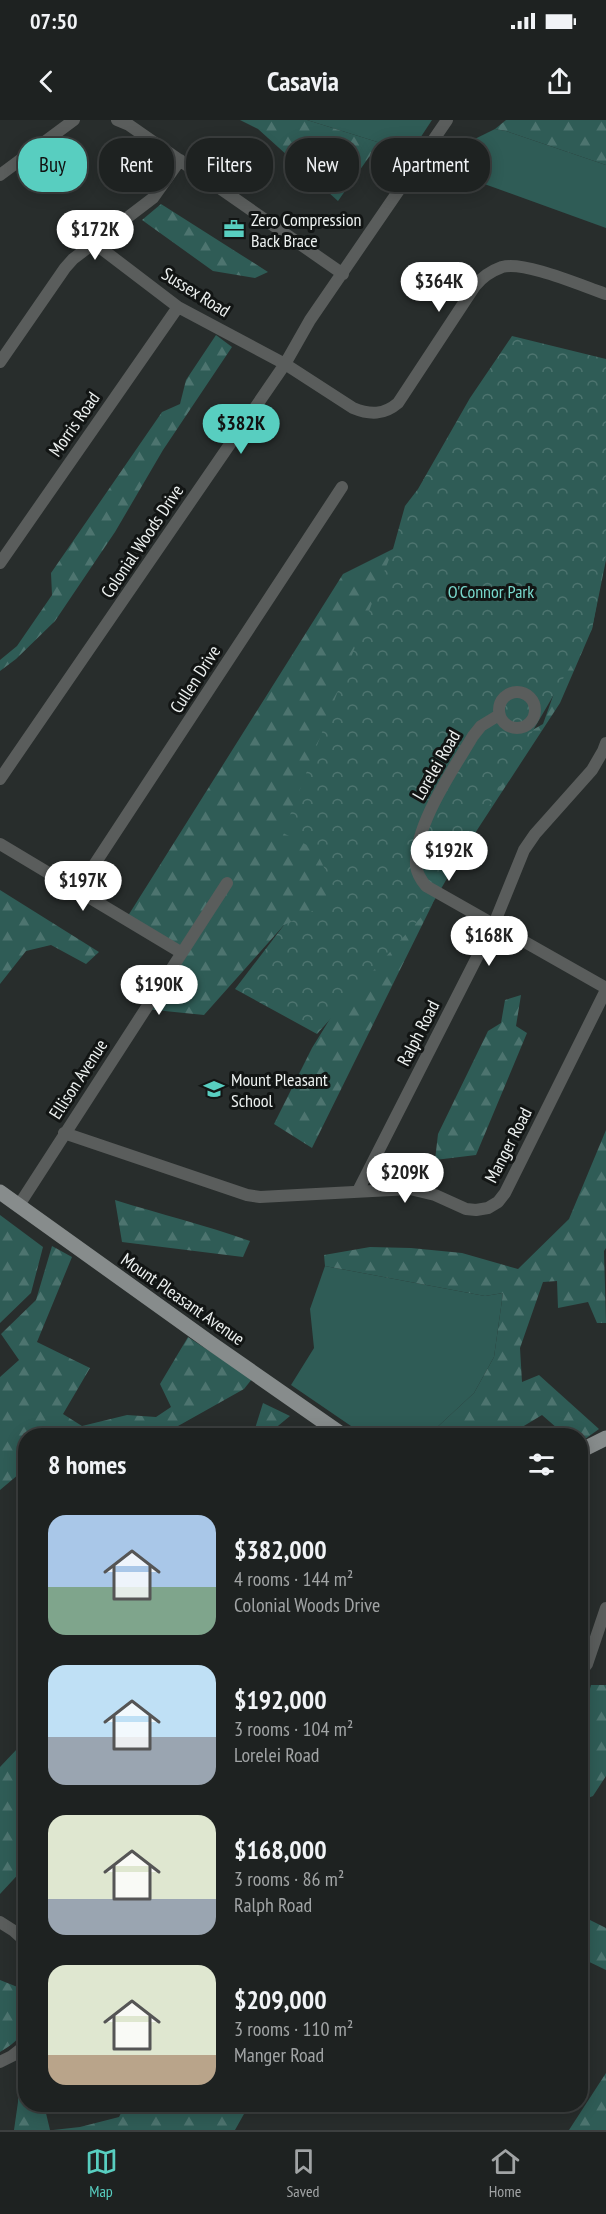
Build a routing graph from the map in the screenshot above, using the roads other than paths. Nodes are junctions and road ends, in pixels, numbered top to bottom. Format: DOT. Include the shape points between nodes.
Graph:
graph roads {
  1 [pos="74,120"];
  2 [pos="117,120"];
  3 [pos="447,120"];
  4 [pos="180,160"];
  5 [pos="0,174"];
  6 [pos="94,243"];
  7 [pos="343,274"];
  8 [pos="606,294"];
  9 [pos="178,307"];
  10 [pos="0,362"];
  11 [pos="285,364"];
  12 [pos="342,487"];
  13 [pos="0,563"];
  14 [pos="499,715"];
  15 [pos="606,743"];
  16 [pos="3,775"];
  17 [pos="0,844"];
  18 [pos="227,883"];
  19 [pos="77,891"];
  20 [pos="494,924"];
  21 [pos="182,953"];
  22 [pos="606,989"];
  23 [pos="64,1133"];
  24 [pos="358,1191"];
  25 [pos="0,1192"];
  26 [pos="19,1205"];
  27 [pos="324,1428"];
  28 [pos="606,1438"];
  29 [pos="588,1447"];
  30 [pos="606,1608"];
  31 [pos="588,1662"];
  32 [pos="0,1922"];
  33 [pos="18,1935"];
  34 [pos="18,2052"];
  35 [pos="0,2062"];
  1 -- 5 [label="street"];
  2 -- 4 [label="street" via="129,124"];
  3 -- 7 [label="street, Colonial Woods Drive"];
  4 -- 6 [label="street" via="153,198"];
  4 -- 7 [label="street"];
  6 -- 9 [label="street, Sussex Road"];
  6 -- 10 [label="street" via="65,267"];
  7 -- 11 [label="street, Colonial Woods Drive"];
  8 -- 11 [label="street, Sussex Road" via="515,266 493,271 475,286 398,403 375,414 353,408"];
  9 -- 11 [label="street, Sussex Road"];
  9 -- 13 [label="street, Morris Road"];
  11 -- 16 [label="street, Colonial Woods Drive"];
  12 -- 19 [label="street, Cullen Drive"];
  14 -- 20 [label="street, Lorelei Road" via="473,736 428,815 416,865 426,886"];
  15 -- 20 [label="street, Ralph Road" via="591,770 524,850"];
  17 -- 19 [label="street"];
  18 -- 21 [label="street, Ellison Avenue"];
  19 -- 21 [label="street"];
  20 -- 22 [label="street, Lorelei Road"];
  20 -- 24 [label="street, Ralph Road"];
  21 -- 23 [label="street, Ellison Avenue"];
  22 -- 24 [label="street, Manger Road" via="498,1202 488,1208 466,1209 423,1191"];
  23 -- 24 [label="street, Manger Road" via="247,1195"];
  23 -- 26 [label="street, Ellison Avenue"];
  25 -- 26 [label="main road, Mount Pleasant Avenue"];
  26 -- 27 [label="main road, Mount Pleasant Avenue"];
  28 -- 29 [label="main road"];
  30 -- 31 [label="street"];
  32 -- 33 [label="street"];
  34 -- 35 [label="street"];
}
